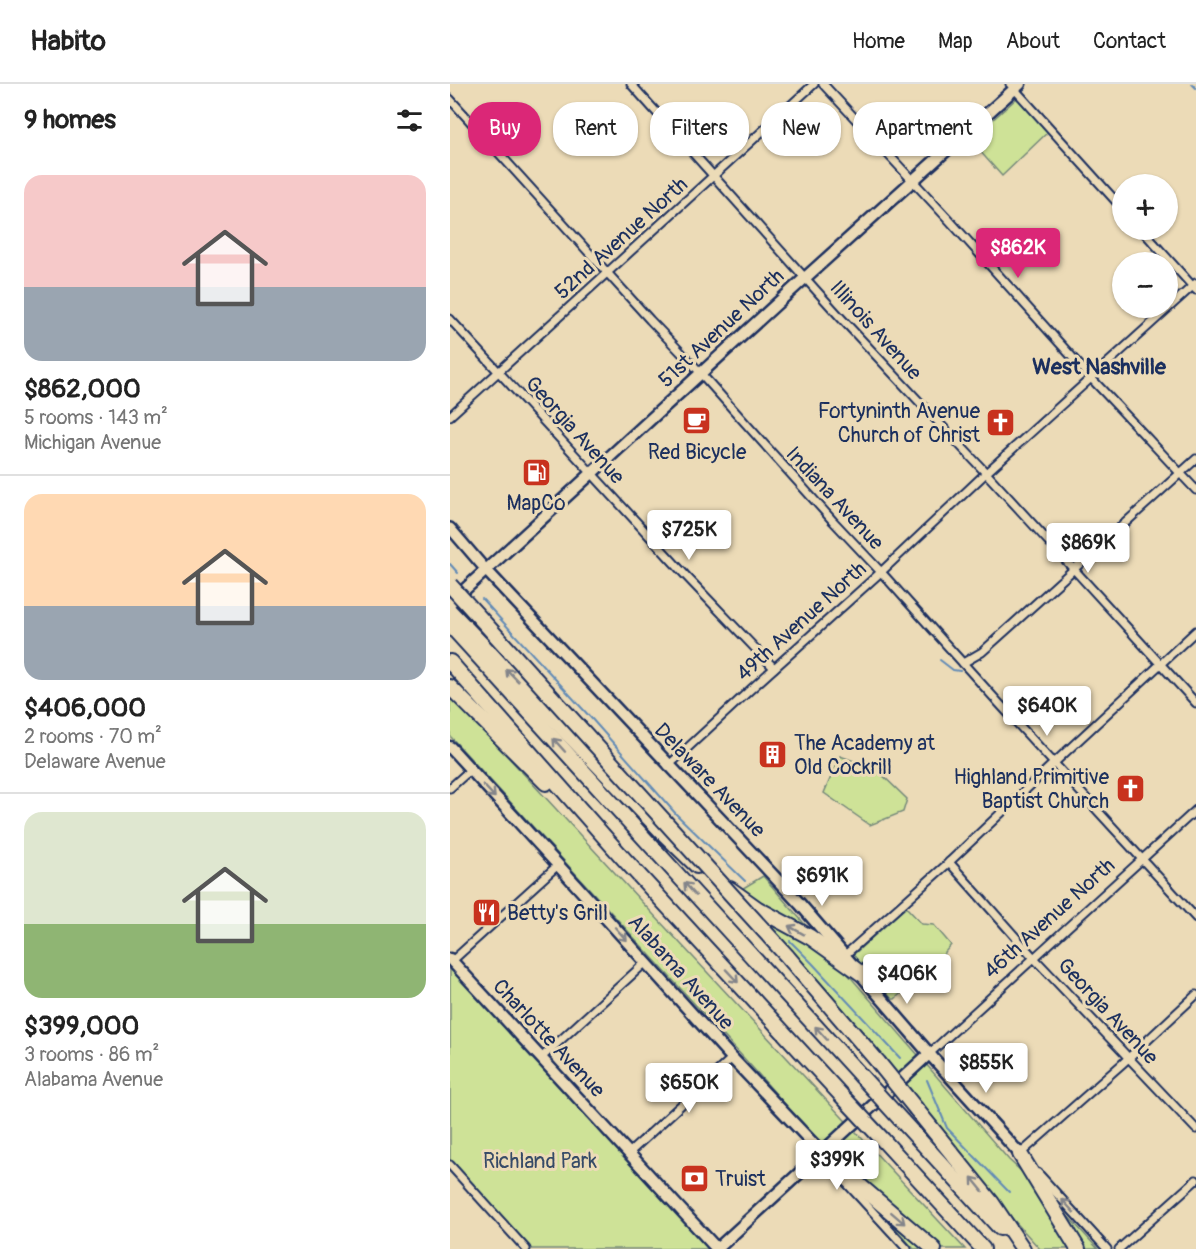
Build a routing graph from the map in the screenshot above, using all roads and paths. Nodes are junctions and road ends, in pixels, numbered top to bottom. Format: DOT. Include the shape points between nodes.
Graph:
graph roads {
  1 [pos="631,84"];
  2 [pos="814,84"];
  3 [pos="823,84"];
  4 [pos="1014,86"];
  5 [pos="450,99"];
  6 [pos="713,176"];
  7 [pos="914,181"];
  8 [pos="1112,197"];
  9 [pos="1151,240"];
  10 [pos="608,273"];
  11 [pos="806,277"];
  12 [pos="1195,286"];
  13 [pos="450,319"];
  14 [pos="499,371"];
  15 [pos="701,373"];
  16 [pos="1091,378"];
  17 [pos="450,416"];
  18 [pos="1196,459"];
  19 [pos="986,473"];
  20 [pos="1181,473"];
  21 [pos="592,474"];
  22 [pos="1196,490"];
  23 [pos="450,528"];
  24 [pos="486,570"];
  25 [pos="1074,570"];
  26 [pos="881,572"];
  27 [pos="450,585"];
  28 [pos="450,603"];
  29 [pos="450,611"];
  30 [pos="459,630"];
  31 [pos="1196,632"];
  32 [pos="450,662"];
  33 [pos="963,663"];
  34 [pos="1161,664"];
  35 [pos="774,668"];
  36 [pos="450,687"];
  37 [pos="1196,703"];
  38 [pos="450,747"];
  39 [pos="1054,763"];
  40 [pos="668,766"];
  41 [pos="470,770"];
  42 [pos="450,788"];
  43 [pos="1196,810"];
  44 [pos="624,859"];
  45 [pos="1142,860"];
  46 [pos="949,862"];
  47 [pos="558,865"];
  48 [pos="1196,918"];
  49 [pos="845,955"];
  50 [pos="1034,958"];
  51 [pos="451,960"];
  52 [pos="646,962"];
  53 [pos="862,974"];
  54 [pos="1196,995"];
  55 [pos="930,1053"];
  56 [pos="541,1058"];
  57 [pos="732,1058"];
  58 [pos="1129,1058"];
  59 [pos="1196,1129"];
  60 [pos="629,1153"];
  61 [pos="822,1153"];
  62 [pos="1020,1154"];
  63 [pos="450,1165"];
  64 [pos="1196,1180"];
  65 [pos="525,1249"];
  66 [pos="717,1249"];
  67 [pos="907,1249"];
  68 [pos="934,1249"];
  69 [pos="983,1249"];
  70 [pos="1021,1249"];
  71 [pos="1078,1249"];
  72 [pos="1107,1249"];
  73 [pos="1119,1249"];
  1 -- 6 [label="street, Illinois Avenue"];
  2 -- 6 [label="street, 52nd Avenue North"];
  3 -- 7 [label="street"];
  4 -- 7 [label="main road, 51st Avenue North"];
  4 -- 8 [label="street"];
  5 -- 10 [label="street, Indiana Avenue"];
  6 -- 10 [label="street, 52nd Avenue North"];
  6 -- 11 [label="street, Illinois Avenue"];
  7 -- 11 [label="main road, 51st Avenue North"];
  7 -- 16 [label="street"];
  9 -- 12 [label="street"];
  10 -- 14 [label="street, 52nd Avenue North"];
  10 -- 15 [label="street, Indiana Avenue"];
  11 -- 15 [label="main road, 51st Avenue North"];
  11 -- 19 [label="street, Illinois Avenue"];
  12 -- 16 [label="street, 49th Avenue North"];
  13 -- 14 [label="street, Georgia Avenue"];
  14 -- 17 [label="street, 52nd Avenue North"];
  14 -- 21 [label="street, Georgia Avenue"];
  15 -- 21 [label="main road, 51st Avenue North"];
  15 -- 26 [label="street, Indiana Avenue"];
  16 -- 19 [label="street, 49th Avenue North"];
  16 -- 20 [label="street"];
  18 -- 20 [label="street"];
  19 -- 25 [label="street, Illinois Avenue"];
  19 -- 26 [label="street, 49th Avenue North"];
  20 -- 22 [label="street"];
  20 -- 25 [label="street"];
  21 -- 24 [label="main road, 51st Avenue North"];
  21 -- 35 [label="street, Georgia Avenue"];
  23 -- 24 [label="street, Delaware Avenue"];
  24 -- 28 [label="main road, 51st Avenue North"];
  24 -- 40 [label="main road, Delaware Avenue"];
  25 -- 33 [label="street" via="982,652"];
  25 -- 34 [label="street, Illinois Avenue"];
  26 -- 33 [label="street, Indiana Avenue"];
  26 -- 35 [label="street, 49th Avenue North"];
  70 -- 27 [label="highway, one-way, bridge" via="992,1203 787,956"];
  29 -- 30 [label="highway"];
  53 -- 30 [label="highway, one-way" via="698,866"];
  70 -- 30 [label="highway, one-way, bridge"];
  31 -- 34 [label="street"];
  32 -- 44 [label="highway"];
  33 -- 39 [label="street, Indiana Avenue"];
  34 -- 37 [label="street, Illinois Avenue"];
  34 -- 39 [label="street"];
  35 -- 40 [label="street, 49th Avenue North"];
  36 -- 44 [label="highway"];
  38 -- 41 [label="main road, Alabama Avenue"];
  39 -- 45 [label="street, Indiana Avenue"];
  39 -- 46 [label="street"];
  40 -- 49 [label="main road, Delaware Avenue"];
  41 -- 42 [label="street"];
  41 -- 47 [label="main road, Alabama Avenue, one-way"];
  43 -- 45 [label="street, 46th Avenue North"];
  44 -- 69 [label="highway, one-way, bridge"];
  45 -- 48 [label="street, Indiana Avenue"];
  45 -- 50 [label="street, 46th Avenue North"];
  46 -- 49 [label="street"];
  46 -- 50 [label="street, Georgia Avenue"];
  47 -- 51 [label="street"];
  47 -- 52 [label="main road, Alabama Avenue, one-way"];
  49 -- 53 [label="main road, Delaware Avenue"];
  50 -- 55 [label="street, 46th Avenue North"];
  50 -- 58 [label="street, Georgia Avenue"];
  51 -- 56 [label="main road, Charlotte Avenue"];
  52 -- 56 [label="street"];
  52 -- 57 [label="main road, Alabama Avenue"];
  53 -- 55 [label="main road, Delaware Avenue"];
  54 -- 58 [label="street"];
  55 -- 61 [label="main road, 46th Avenue North"];
  55 -- 62 [label="main road, Delaware Avenue"];
  56 -- 60 [label="main road, Charlotte Avenue"];
  57 -- 60 [label="street"];
  57 -- 61 [label="main road, Alabama Avenue"];
  58 -- 59 [label="street, Georgia Avenue"];
  58 -- 62 [label="street"];
  60 -- 66 [label="main road, Charlotte Avenue"];
  61 -- 66 [label="main road, 46th Avenue North"];
  61 -- 67 [label="street, Alabama Avenue"];
  61 -- 68 [label="highway, one-way"];
  62 -- 71 [label="highway"];
  72 -- 62 [label="street, Delaware Avenue, one-way"];
  63 -- 65 [label="street"];
  64 -- 73 [label="street"];
}
